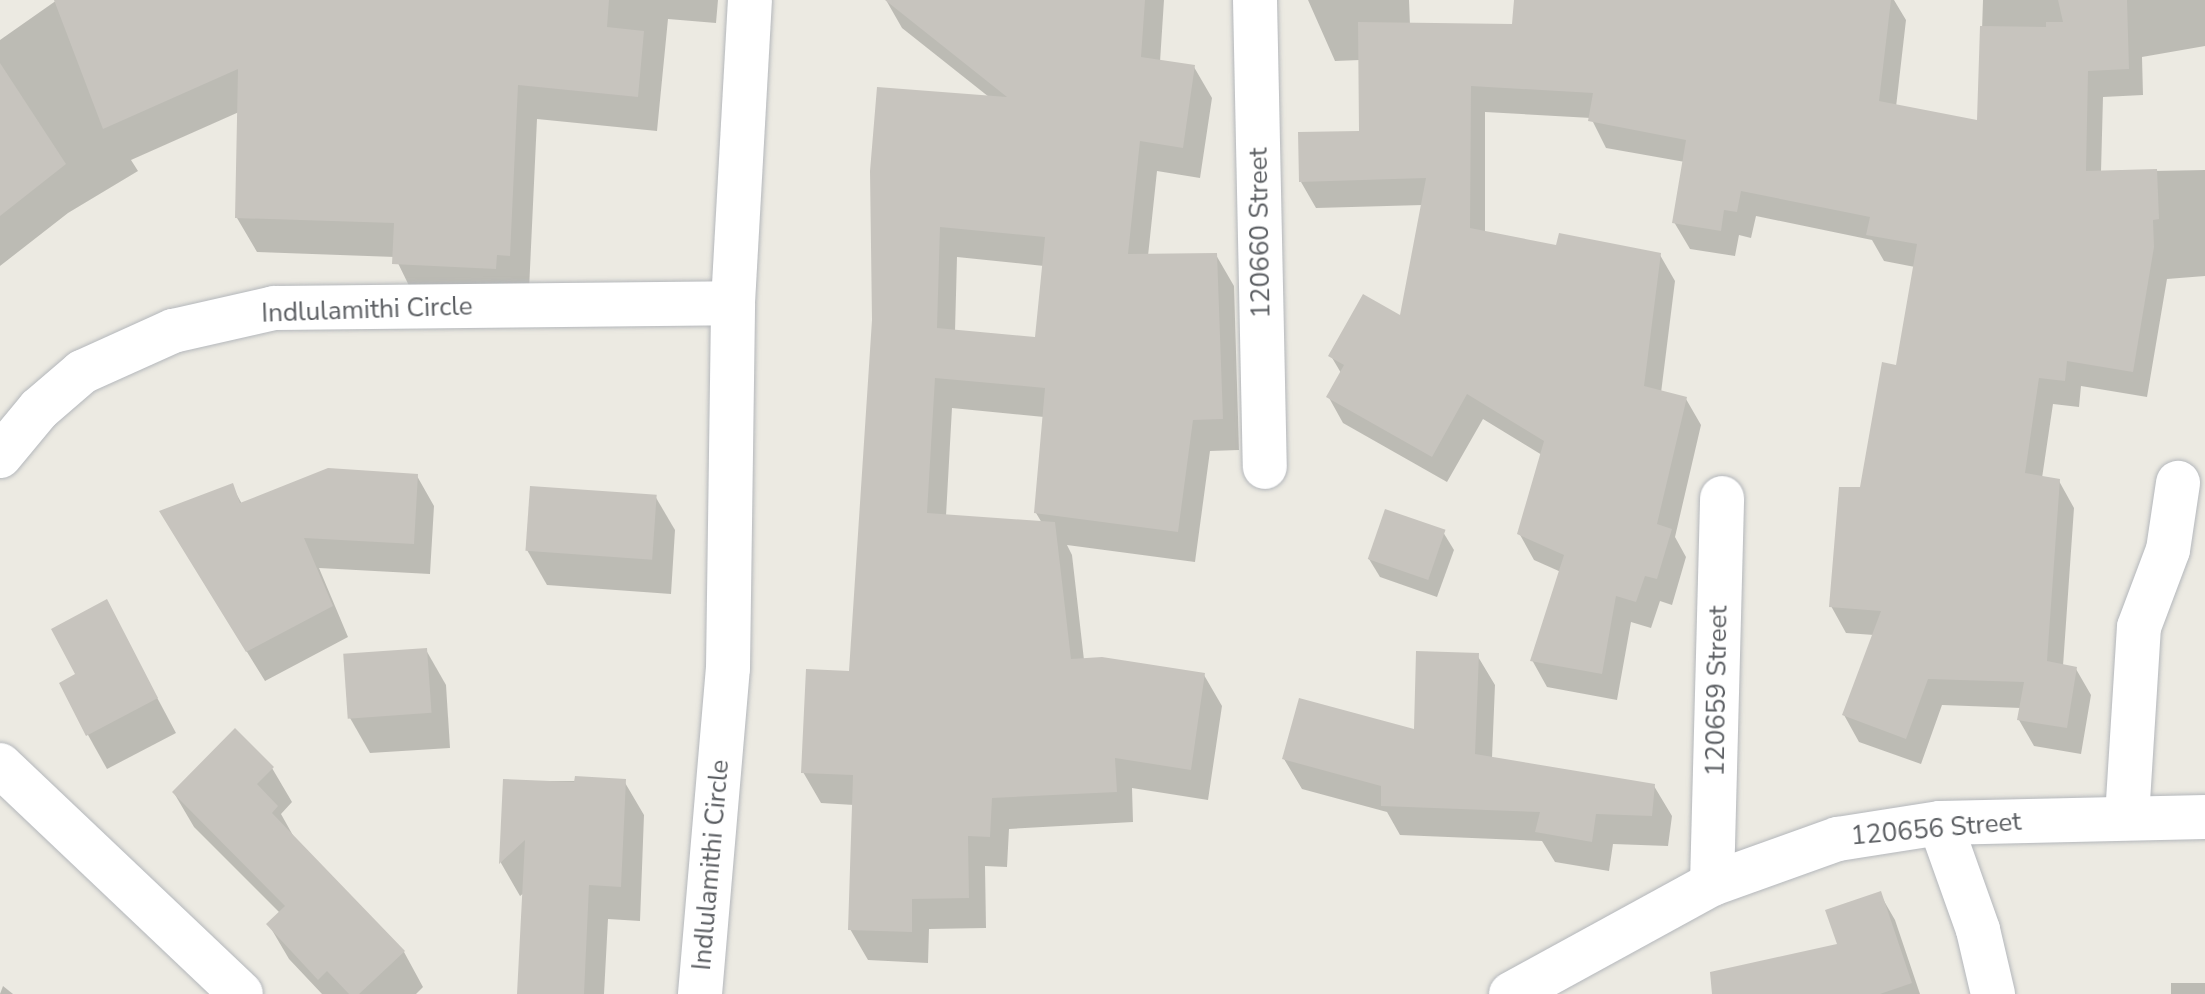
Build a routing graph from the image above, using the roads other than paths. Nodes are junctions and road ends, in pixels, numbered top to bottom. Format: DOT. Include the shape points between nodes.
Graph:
graph roads {
  1 [pos="750,0"];
  2 [pos="1255,0"];
  3 [pos="733,303"];
  4 [pos="0,456"];
  5 [pos="1265,467"];
  6 [pos="2178,483"];
  7 [pos="1722,498"];
  8 [pos="0,765"];
  9 [pos="2127,817"];
  10 [pos="2205,817"];
  11 [pos="1940,823"];
  12 [pos="1712,884"];
  13 [pos="241,994"];
  14 [pos="700,994"];
  15 [pos="1511,994"];
  16 [pos="1993,994"];
  1 -- 3 [label="street, Indlulamithi Circle"];
  2 -- 5 [label="street, 120660 Street"];
  3 -- 4 [label="street, Indlulamithi Circle" via="274,308 173,331 82,372 39,409"];
  3 -- 14 [label="street, Indlulamithi Circle" via="728,668"];
  6 -- 9 [label="street" via="2168,550 2139,627"];
  7 -- 12 [label="street, 120659 Street"];
  8 -- 13 [label="street"];
  9 -- 10 [label="street, 120656 Street"];
  9 -- 11 [label="street, 120656 Street"];
  11 -- 12 [label="street, 120656 Street" via="1838,839"];
  11 -- 16 [label="street" via="1978,930"];
  12 -- 15 [label="street, 120656 Street"];
}
